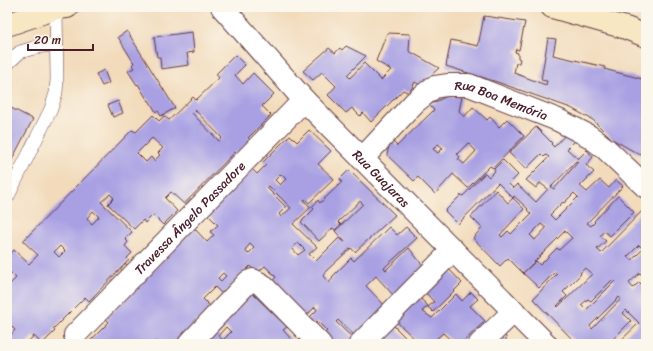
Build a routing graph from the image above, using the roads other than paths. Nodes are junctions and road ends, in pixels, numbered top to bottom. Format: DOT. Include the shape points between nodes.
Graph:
graph roads {
  1 [pos="57,7"];
  2 [pos="222,7"];
  3 [pos="552,7"];
  4 [pos="7,25"];
  5 [pos="646,36"];
  6 [pos="56,44"];
  7 [pos="7,64"];
  8 [pos="304,100"];
  9 [pos="362,159"];
  10 [pos="646,187"];
  11 [pos="7,198"];
  12 [pos="453,250"];
  13 [pos="514,311"];
  14 [pos="75,335"];
  15 [pos="189,344"];
  16 [pos="320,344"];
  17 [pos="360,344"];
  18 [pos="480,344"];
  19 [pos="546,344"];
  1 -- 4 [label="street"];
  1 -- 6 [label="lane"];
  2 -- 8 [label="street, Rua Guajaras"];
  3 -- 5 [label="street"];
  6 -- 7 [label="lane" via="37,46 20,52"];
  6 -- 11 [label="lane" via="56,93 51,109"];
  8 -- 9 [label="street, Rua Guajaras"];
  8 -- 14 [label="street, Travessa Ângelo Passadore"];
  9 -- 10 [label="street, Rua Boa Memória" via="415,102 434,87 469,85 558,120 589,136"];
  9 -- 12 [label="street, Rua Guajaras"];
  12 -- 13 [label="street, Rua Guajaras"];
  12 -- 17 [label="street"];
  13 -- 18 [label="street"];
  13 -- 19 [label="street, Rua Guajaras"];
  15 -- 16 [label="street" via="248,282 253,280 261,284"];
}
